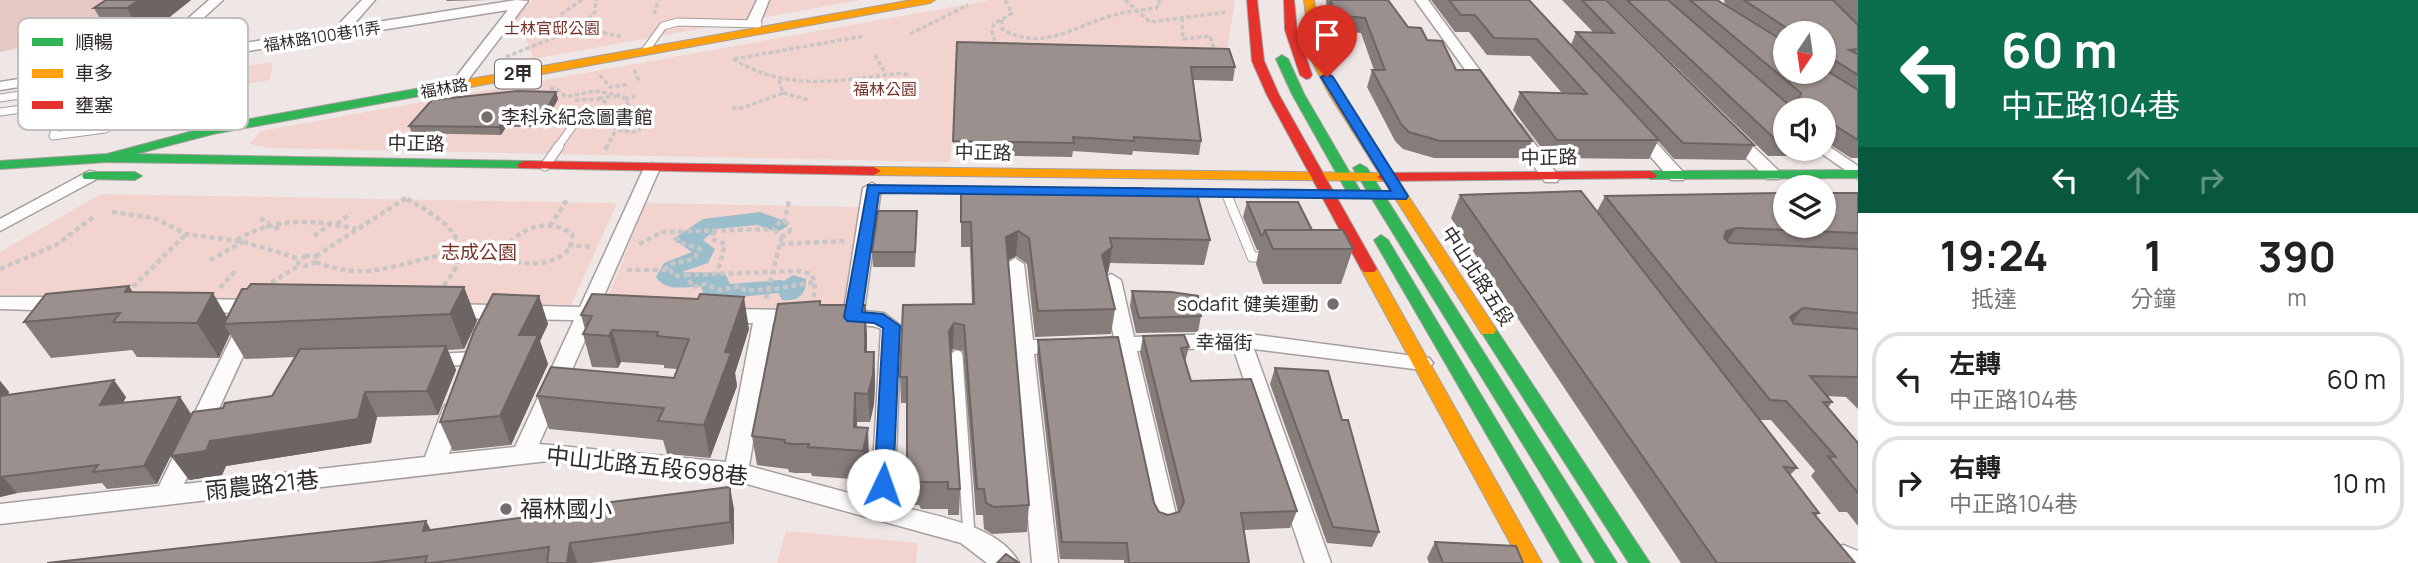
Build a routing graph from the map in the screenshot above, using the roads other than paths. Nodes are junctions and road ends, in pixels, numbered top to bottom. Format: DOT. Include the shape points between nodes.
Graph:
graph roads {
  1 [pos="217,0"];
  2 [pos="369,0"];
  3 [pos="763,0"];
  4 [pos="930,0"];
  5 [pos="1252,0"];
  6 [pos="1275,0"];
  7 [pos="1289,0"];
  8 [pos="1309,0"];
  9 [pos="1421,0"];
  10 [pos="521,2"];
  11 [pos="197,18"];
  12 [pos="752,23"];
  13 [pos="790,25"];
  14 [pos="338,33"];
  15 [pos="248,48"];
  16 [pos="645,51"];
  17 [pos="18,83"];
  18 [pos="0,86"];
  19 [pos="456,86"];
  20 [pos="18,95"];
  21 [pos="0,98"];
  22 [pos="1493,98"];
  23 [pos="18,109"];
  24 [pos="0,112"];
  25 [pos="1509,120"];
  26 [pos="1628,122"];
  27 [pos="248,124"];
  28 [pos="575,124"];
  29 [pos="1721,124"];
  30 [pos="55,130"];
  31 [pos="92,130"];
  32 [pos="212,130"];
  33 [pos="1836,157"];
  34 [pos="107,159"];
  35 [pos="0,166"];
  36 [pos="545,166"];
  37 [pos="1858,174"];
  38 [pos="1773,175"];
  39 [pos="89,176"];
  40 [pos="149,176"];
  41 [pos="1677,176"];
  42 [pos="1319,178"];
  43 [pos="1347,178"];
  44 [pos="1366,178"];
  45 [pos="1551,178"];
  46 [pos="0,179"];
  47 [pos="1389,179"];
  48 [pos="645,180"];
  49 [pos="872,188"];
  50 [pos="1228,195"];
  51 [pos="1319,196"];
  52 [pos="1376,196"];
  53 [pos="1401,196"];
  54 [pos="1424,196"];
  55 [pos="1359,200"];
  56 [pos="0,226"];
  57 [pos="1374,227"];
  58 [pos="1280,257"];
  59 [pos="1015,264"];
  60 [pos="1111,280"];
  61 [pos="257,299"];
  62 [pos="90,304"];
  63 [pos="431,305"];
  64 [pos="2,306"];
  65 [pos="173,306"];
  66 [pos="282,307"];
  67 [pos="495,312"];
  68 [pos="584,313"];
  69 [pos="626,314"];
  70 [pos="695,315"];
  71 [pos="764,317"];
  72 [pos="853,317"];
  73 [pos="1241,340"];
  74 [pos="1124,344"];
  75 [pos="1024,347"];
  76 [pos="957,356"];
  77 [pos="472,359"];
  78 [pos="406,361"];
  79 [pos="1422,363"];
  80 [pos="523,455"];
  81 [pos="433,466"];
  82 [pos="736,472"];
  83 [pos="167,495"];
  84 [pos="882,511"];
  85 [pos="0,514"];
  86 [pos="1166,519"];
  87 [pos="1826,534"];
  88 [pos="969,535"];
  89 [pos="1850,560"];
  90 [pos="1006,563"];
  91 [pos="1045,563"];
  92 [pos="1318,563"];
  93 [pos="1532,563"];
  94 [pos="1572,563"];
  95 [pos="1606,563"];
  96 [pos="1640,563"];
  1 -- 11 [label="street"];
  2 -- 14 [label="street"];
  3 -- 12 [label="street"];
  4 -- 13 [label="main road, 福林路 / 2甲"];
  5 -- 42 [label="main road" via="1258,61"];
  6 -- 43 [label="main road" via="1276,35 1283,61"];
  7 -- 44 [label="main road" via="1290,30 1298,58"];
  8 -- 47 [label="main road, 中山北路五段" via="1318,61"];
  9 -- 22 [label="street"];
  10 -- 14 [label="street, 福林路100巷11弄"];
  10 -- 19 [label="street"];
  12 -- 13 [label="lane"];
  12 -- 16 [label="lane" via="678,22 663,26"];
  13 -- 16 [label="main road, 福林路 / 2甲"];
  14 -- 15 [label="street, 福林路100巷11弄"];
  16 -- 19 [label="main road, 福林路 / 2甲"];
  17 -- 18 [label="street, 福林路100巷11弄"];
  19 -- 27 [label="main road, 福林路 / 2甲"];
  20 -- 21 [label="lane"];
  23 -- 24 [label="lane"];
  25 -- 45 [label="street"];
  26 -- 41 [label="street"];
  28 -- 36 [label="lane"];
  29 -- 38 [label="street"];
  30 -- 31 [label="lane" via="53,136"];
  32 -- 34 [label="main road, 福林路 / 2甲"];
  33 -- 37 [label="street"];
  34 -- 35 [label="main road, 福林路 / 2甲"];
  34 -- 36 [label="main road, 中正路"];
  34 -- 39 [label="main road, 2甲"];
  36 -- 48 [label="main road, 中正路"];
  37 -- 38 [label="main road, 中正路"];
  38 -- 41 [label="main road, 中正路"];
  39 -- 40 [label="main road"];
  39 -- 46 [label="main road"];
  39 -- 56 [label="street"];
  41 -- 45 [label="main road, 中正路"];
  42 -- 43 [label="main road, 中正路"];
  42 -- 48 [label="main road, 中正路"];
  42 -- 51 [label="main road"];
  43 -- 44 [label="main road, 中正路"];
  43 -- 55 [label="main road"];
  44 -- 47 [label="main road, 中正路"];
  44 -- 52 [label="main road"];
  45 -- 47 [label="main road, 中正路"];
  47 -- 53 [label="main road, 中山北路五段"];
  48 -- 68 [label="street"];
  49 -- 72 [label="street"];
  50 -- 58 [label="lane" via="1252,257"];
  51 -- 55 [label="main road"];
  51 -- 79 [label="main road"];
  52 -- 53 [label="main road"];
  52 -- 55 [label="main road"];
  52 -- 95 [label="main road"];
  53 -- 54 [label="main road"];
  53 -- 96 [label="main road, 中山北路五段"];
  57 -- 94 [label="main road"];
  59 -- 75 [label="street"];
  60 -- 74 [label="street"];
  61 -- 65 [label="street"];
  61 -- 66 [label="street"];
  61 -- 83 [label="street"];
  62 -- 64 [label="street"];
  63 -- 67 [label="street"];
  67 -- 68 [label="street"];
  67 -- 77 [label="street"];
  68 -- 69 [label="street"];
  68 -- 80 [label="street"];
  70 -- 71 [label="street"];
  71 -- 72 [label="street"];
  71 -- 82 [label="street"];
  72 -- 84 [label="street" via="877,318 891,326"];
  73 -- 74 [label="street, 幸福街"];
  73 -- 79 [label="street, 幸福街"];
  73 -- 92 [label="street"];
  74 -- 75 [label="street, 幸福街"];
  74 -- 86 [label="street"];
  75 -- 91 [label="street"];
  76 -- 88 [label="lane"];
  77 -- 78 [label="street"];
  77 -- 81 [label="street"];
  79 -- 93 [label="main road"];
  80 -- 81 [label="street, 雨農路21巷"];
  80 -- 82 [label="street, 中山北路五段698巷" via="548,452"];
  81 -- 83 [label="street, 雨農路21巷"];
  82 -- 84 [label="street, 中山北路五段698巷"];
  83 -- 85 [label="street, 雨農路21巷"];
  84 -- 88 [label="street, 中山北路五段698巷"];
  87 -- 89 [label="street"];
  88 -- 90 [label="street, 中山北路五段698巷"];
}
